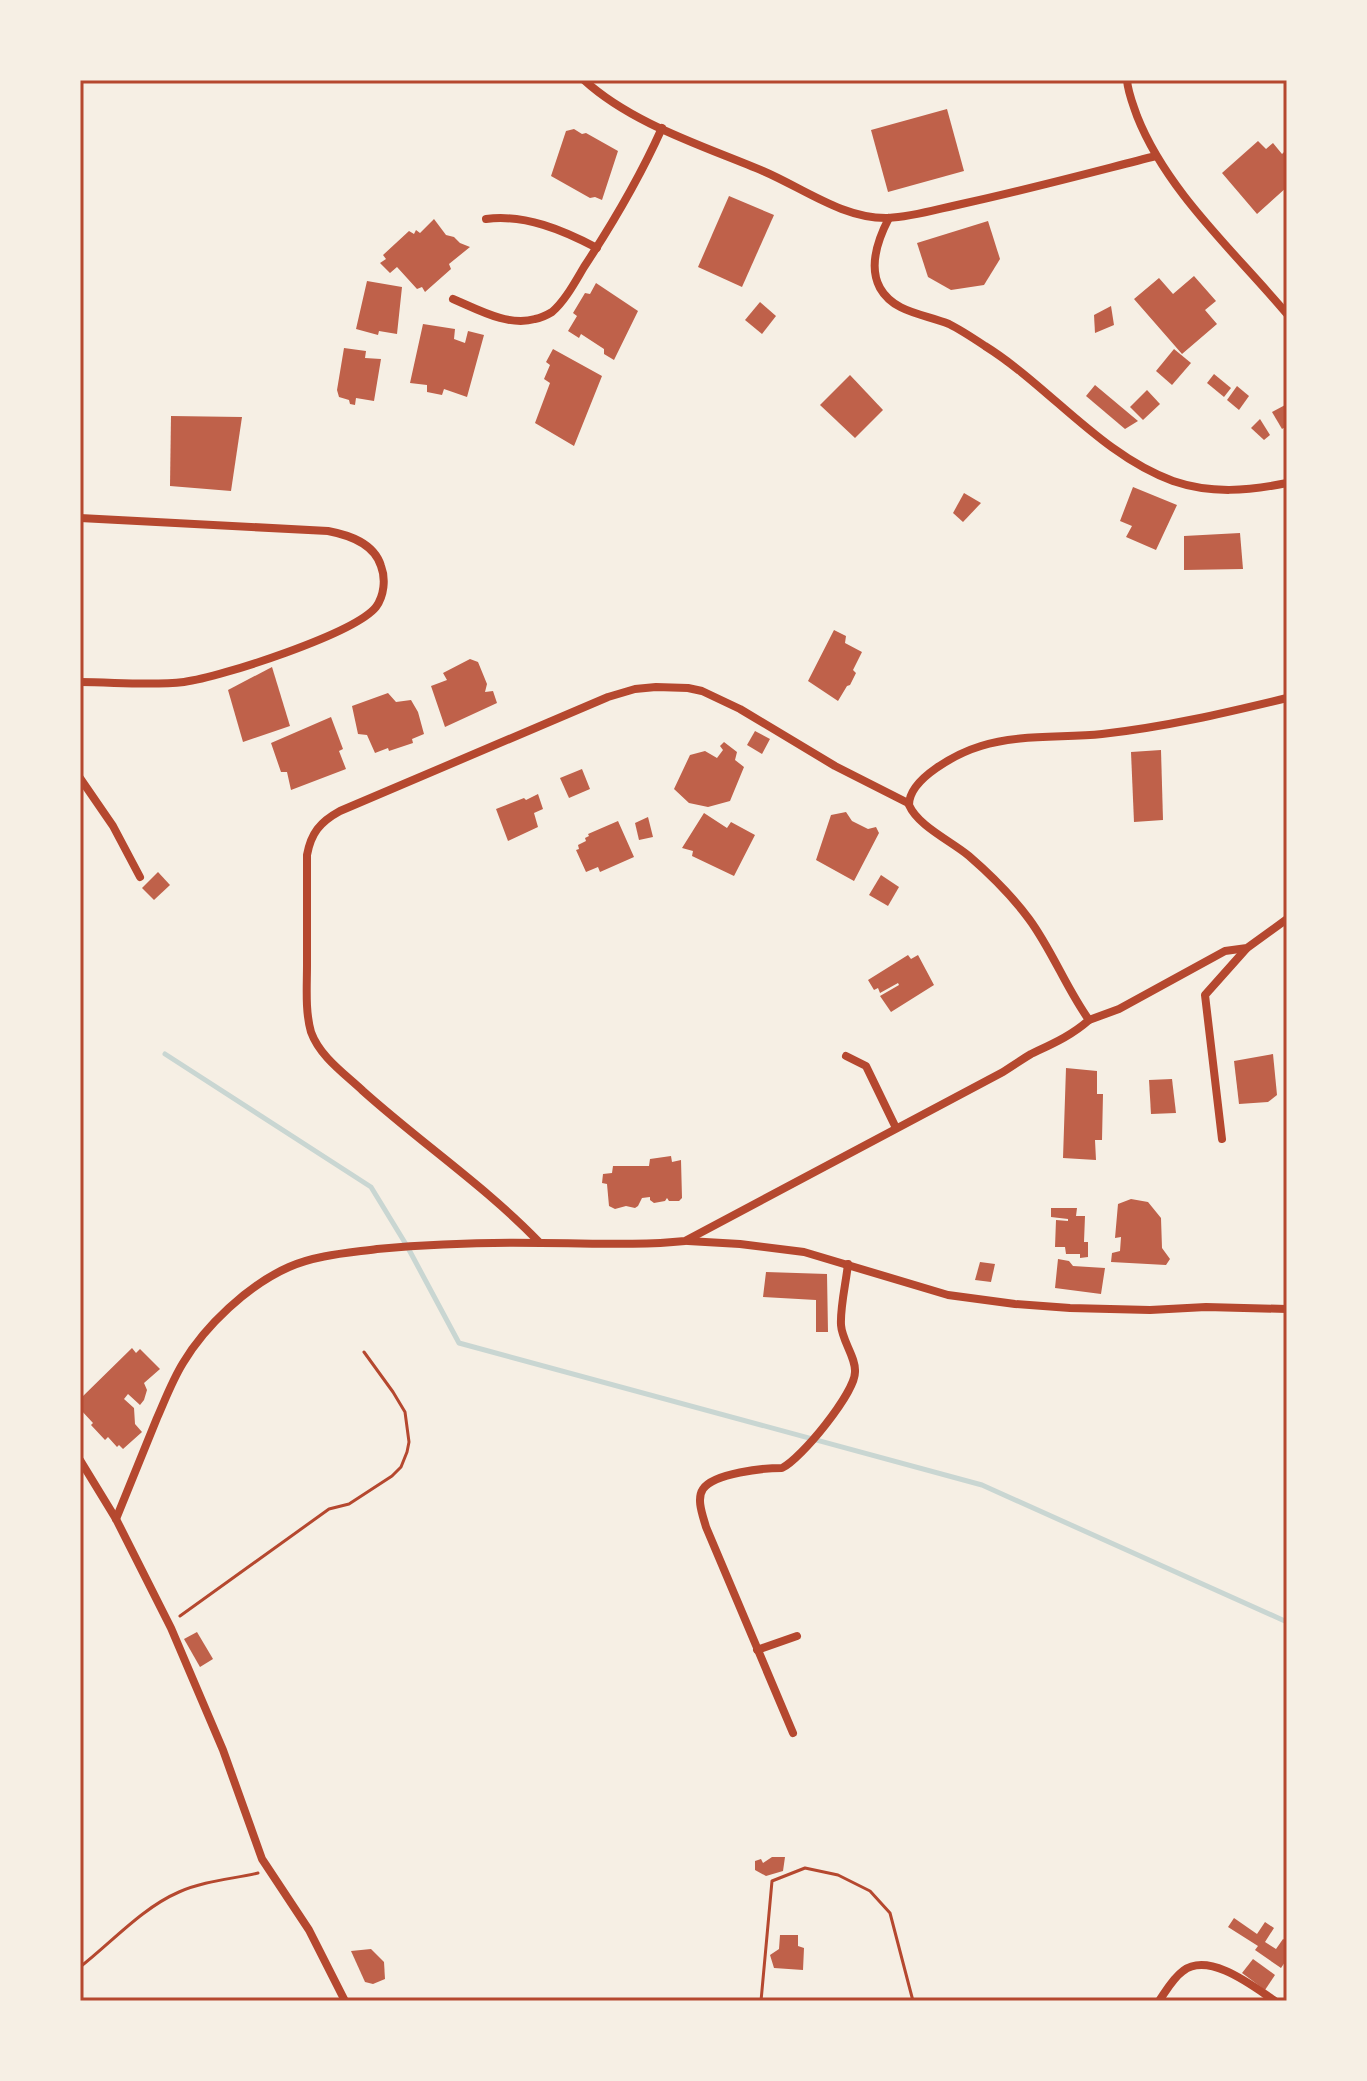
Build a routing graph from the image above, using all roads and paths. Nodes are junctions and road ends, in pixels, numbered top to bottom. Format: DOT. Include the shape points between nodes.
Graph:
graph roads {
  1 [pos="584,80"];
  2 [pos="1116,80"];
  3 [pos="1127,82"];
  4 [pos="662,128"];
  5 [pos="1156,156"];
  6 [pos="889,218"];
  7 [pos="486,219"];
  8 [pos="597,248"];
  9 [pos="453,299"];
  10 [pos="1287,314"];
  11 [pos="1287,483"];
  12 [pos="80,518"];
  13 [pos="80,682"];
  14 [pos="1287,698"];
  15 [pos="80,778"];
  16 [pos="908,803"];
  17 [pos="140,877"];
  18 [pos="1287,919"];
  19 [pos="1247,948"];
  20 [pos="1089,1020"];
  21 [pos="846,1056"];
  22 [pos="896,1128"];
  23 [pos="1222,1139"];
  24 [pos="685,1241"];
  25 [pos="539,1242"];
  26 [pos="848,1264"];
  27 [pos="1287,1309"];
  28 [pos="364,1352"];
  29 [pos="80,1460"];
  30 [pos="116,1519"];
  31 [pos="171,1628"];
  32 [pos="797,1636"];
  33 [pos="757,1650"];
  34 [pos="793,1733"];
  35 [pos="270,1871"];
  36 [pos="80,1967"];
  37 [pos="345,2001"];
  38 [pos="761,2001"];
  39 [pos="913,2001"];
  40 [pos="1159,2001"];
  41 [pos="1275,2001"];
  1 -- 4 [label="street"];
  2 -- 3 [label="street"];
  3 -- 5 [label="street"];
  4 -- 6 [label="street" via="850,211"];
  4 -- 8 [label="street"];
  5 -- 6 [label="street"];
  5 -- 10 [label="street"];
  6 -- 11 [label="street" via="874,265 878,283 892,302 949,324 1005,358 1094,432 1158,475 1218,491"];
  7 -- 8 [label="street" via="540,224"];
  8 -- 9 [label="street" via="561,301 544,316 501,318"];
  12 -- 13 [label="street" via="328,531 367,546 384,577 378,603 367,615 305,646 187,681"];
  14 -- 16 [label="street" via="1135,730 980,746 927,775"];
  15 -- 17 [label="street"];
  16 -- 20 [label="street" via="917,817 995,880 1029,919"];
  16 -- 25 [label="street" via="715,697 688,688 656,687 585,706 340,811 319,825 307,855 308,1020 314,1040 366,1094"];
  18 -- 19 [label="street"];
  19 -- 20 [label="street" via="1225,951"];
  19 -- 23 [label="street" via="1205,995"];
  20 -- 22 [label="street"];
  21 -- 22 [label="street" via="866,1066"];
  22 -- 24 [label="street"];
  24 -- 25 [label="street"];
  24 -- 26 [label="street" via="804,1252"];
  25 -- 30 [label="street" via="352,1252 307,1260 272,1275 224,1313 183,1362"];
  26 -- 27 [label="street" via="948,1295 1015,1304"];
  26 -- 33 [label="street" via="841,1327 856,1368 849,1393 789,1465 732,1473 701,1493 706,1527"];
  28 -- 31 [label="path" via="405,1412 409,1442 401,1467 349,1504 329,1509 182,1614"];
  29 -- 30 [label="street"];
  30 -- 31 [label="street"];
  31 -- 35 [label="street"];
  32 -- 33 [label="street"];
  33 -- 34 [label="street"];
  35 -- 36 [label="path" via="178,1892"];
  35 -- 37 [label="street" via="309,1930"];
  38 -- 39 [label="path" via="772,1881 805,1868 838,1875 870,1891 890,1913"];
  40 -- 41 [label="street" via="1180,1972 1199,1965 1232,1974"];
}
